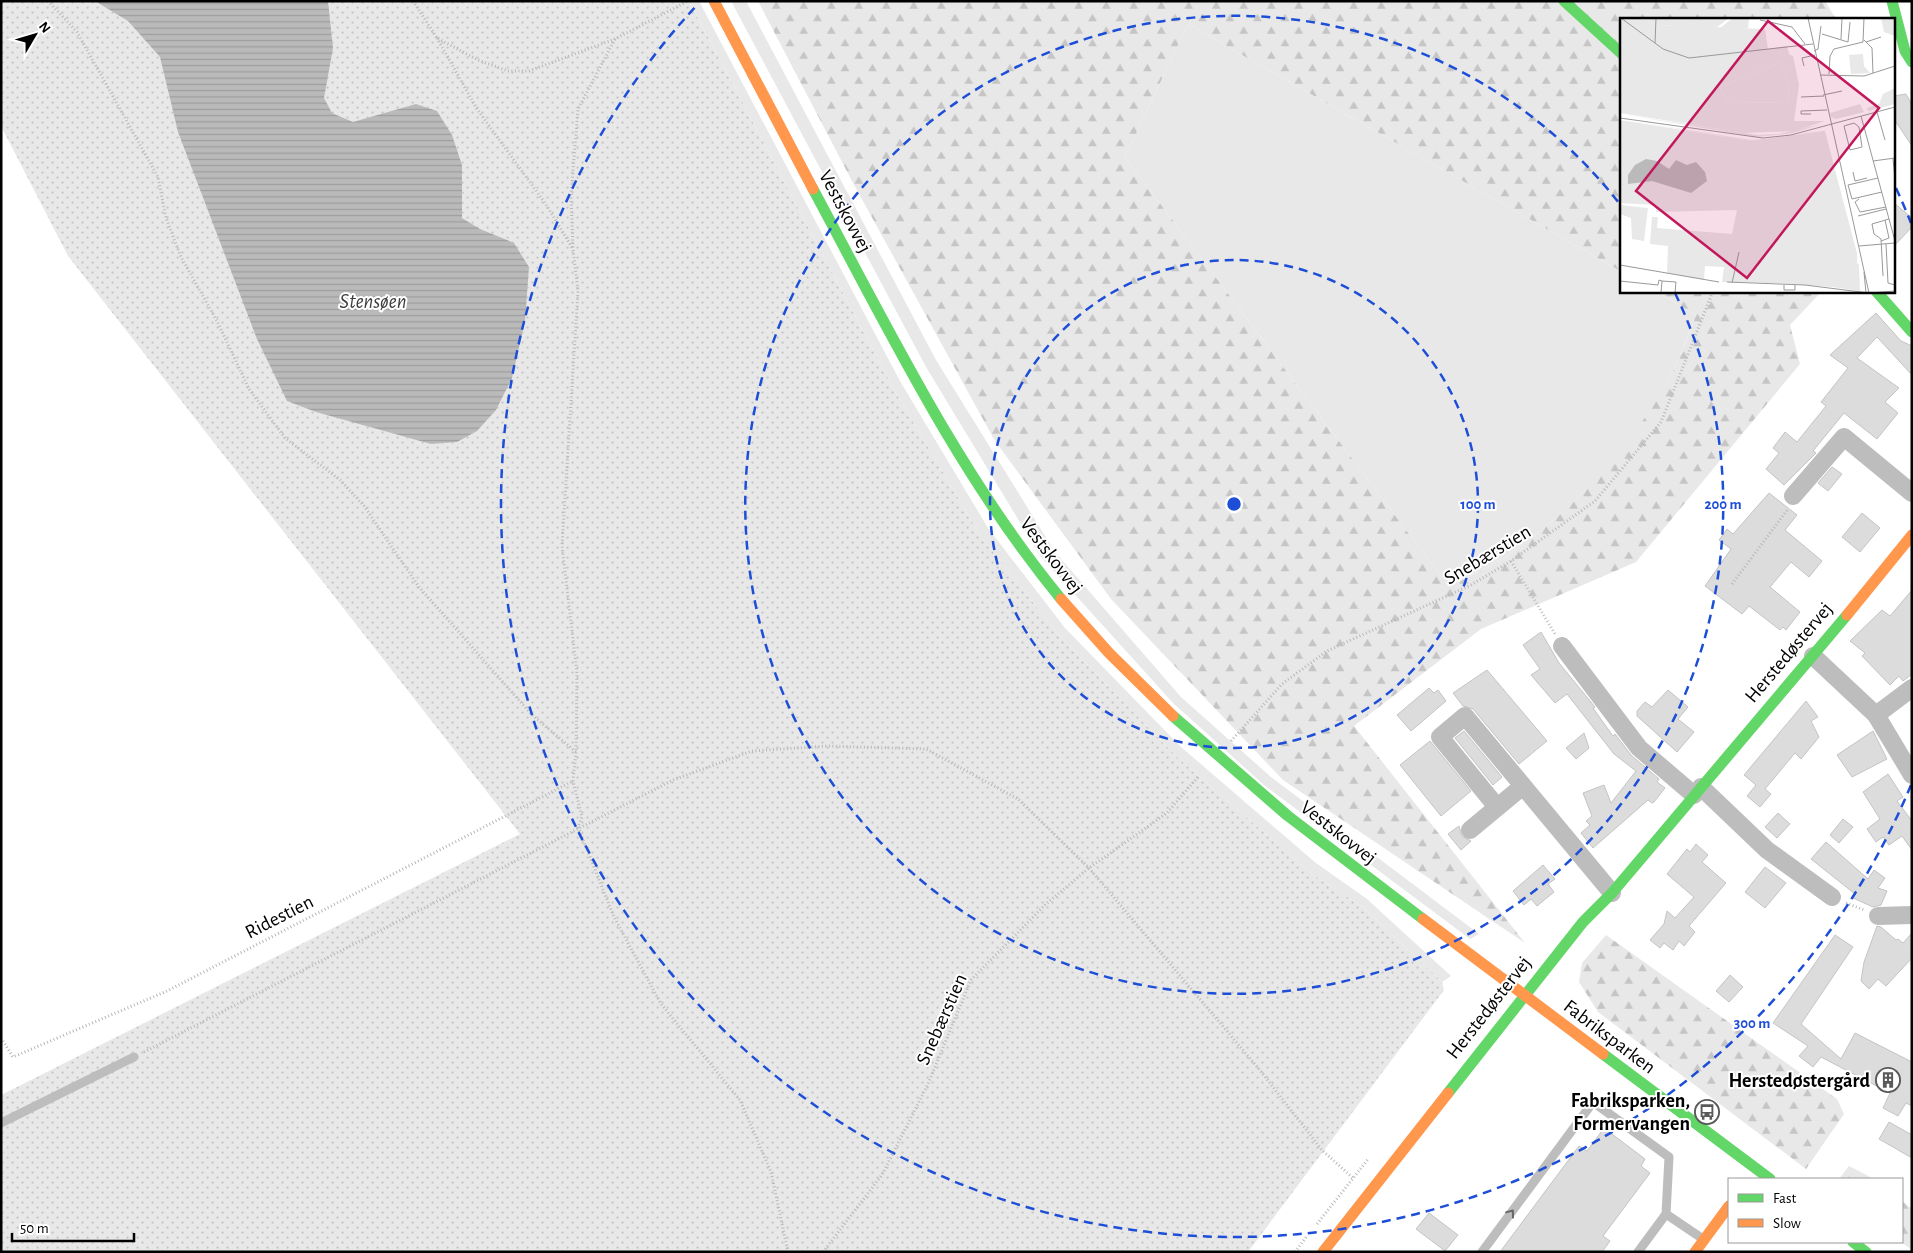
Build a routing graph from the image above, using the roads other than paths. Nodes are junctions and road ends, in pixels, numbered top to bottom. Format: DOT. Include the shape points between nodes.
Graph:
graph roads {
  1 [pos="714,1"];
  2 [pos="1564,1"];
  3 [pos="1892,1"];
  4 [pos="1620,52"];
  5 [pos="1912,62"];
  6 [pos="1877,292"];
  7 [pos="1912,332"];
  8 [pos="1912,493"];
  9 [pos="1793,496"];
  10 [pos="1912,535"];
  11 [pos="1562,646"];
  12 [pos="1813,656"];
  13 [pos="1912,688"];
  14 [pos="1876,715"];
  15 [pos="1912,775"];
  16 [pos="1523,786"];
  17 [pos="1698,791"];
  18 [pos="1497,807"];
  19 [pos="1470,830"];
  20 [pos="1612,893"];
  21 [pos="1832,897"];
  22 [pos="1912,915"];
  23 [pos="1878,916"];
  24 [pos="1524,996"];
  25 [pos="134,1057"];
  26 [pos="1,1122"];
  27 [pos="1759,1176"];
  28 [pos="1728,1207"];
  29 [pos="1666,1214"];
  30 [pos="1704,1240"];
  31 [pos="1854,1243"];
  32 [pos="1323,1252"];
  33 [pos="1482,1252"];
  34 [pos="1638,1252"];
  35 [pos="1695,1252"];
  36 [pos="1866,1252"];
  1 -- 24 [label="street, Vestskovvej" via="904,360 962,461 1066,606 1129,674 1241,779"];
  2 -- 4 [label="street"];
  3 -- 5 [label="street" via="1905,51"];
  6 -- 7 [label="street"];
  8 -- 9 [label="street" via="1844,437"];
  10 -- 12 [label="street, Herstedøstervej"];
  11 -- 17 [label="street" via="1639,748"];
  12 -- 14 [label="street"];
  12 -- 17 [label="street, Herstedøstervej"];
  13 -- 14 [label="street"];
  14 -- 15 [label="street"];
  16 -- 18 [label="street"];
  16 -- 18 [label="street" via="1464,716 1440,737"];
  16 -- 20 [label="street"];
  17 -- 20 [label="street, Herstedøstervej"];
  17 -- 21 [label="street" via="1767,850"];
  18 -- 19 [label="street"];
  20 -- 24 [label="street, Herstedøstervej" via="1583,922"];
  22 -- 23 [label="street"];
  24 -- 27 [label="street, Fabriksparken"];
  24 -- 32 [label="street, Herstedøstervej"];
  25 -- 26 [label="lane"];
  28 -- 30 [label="street"];
  29 -- 30 [label="lane"];
  33 -- 29 [label="lane, one-way" via="1592,1102 1669,1157"];
  29 -- 34 [label="lane"];
  30 -- 35 [label="street"];
  31 -- 36 [label="street"];
}
